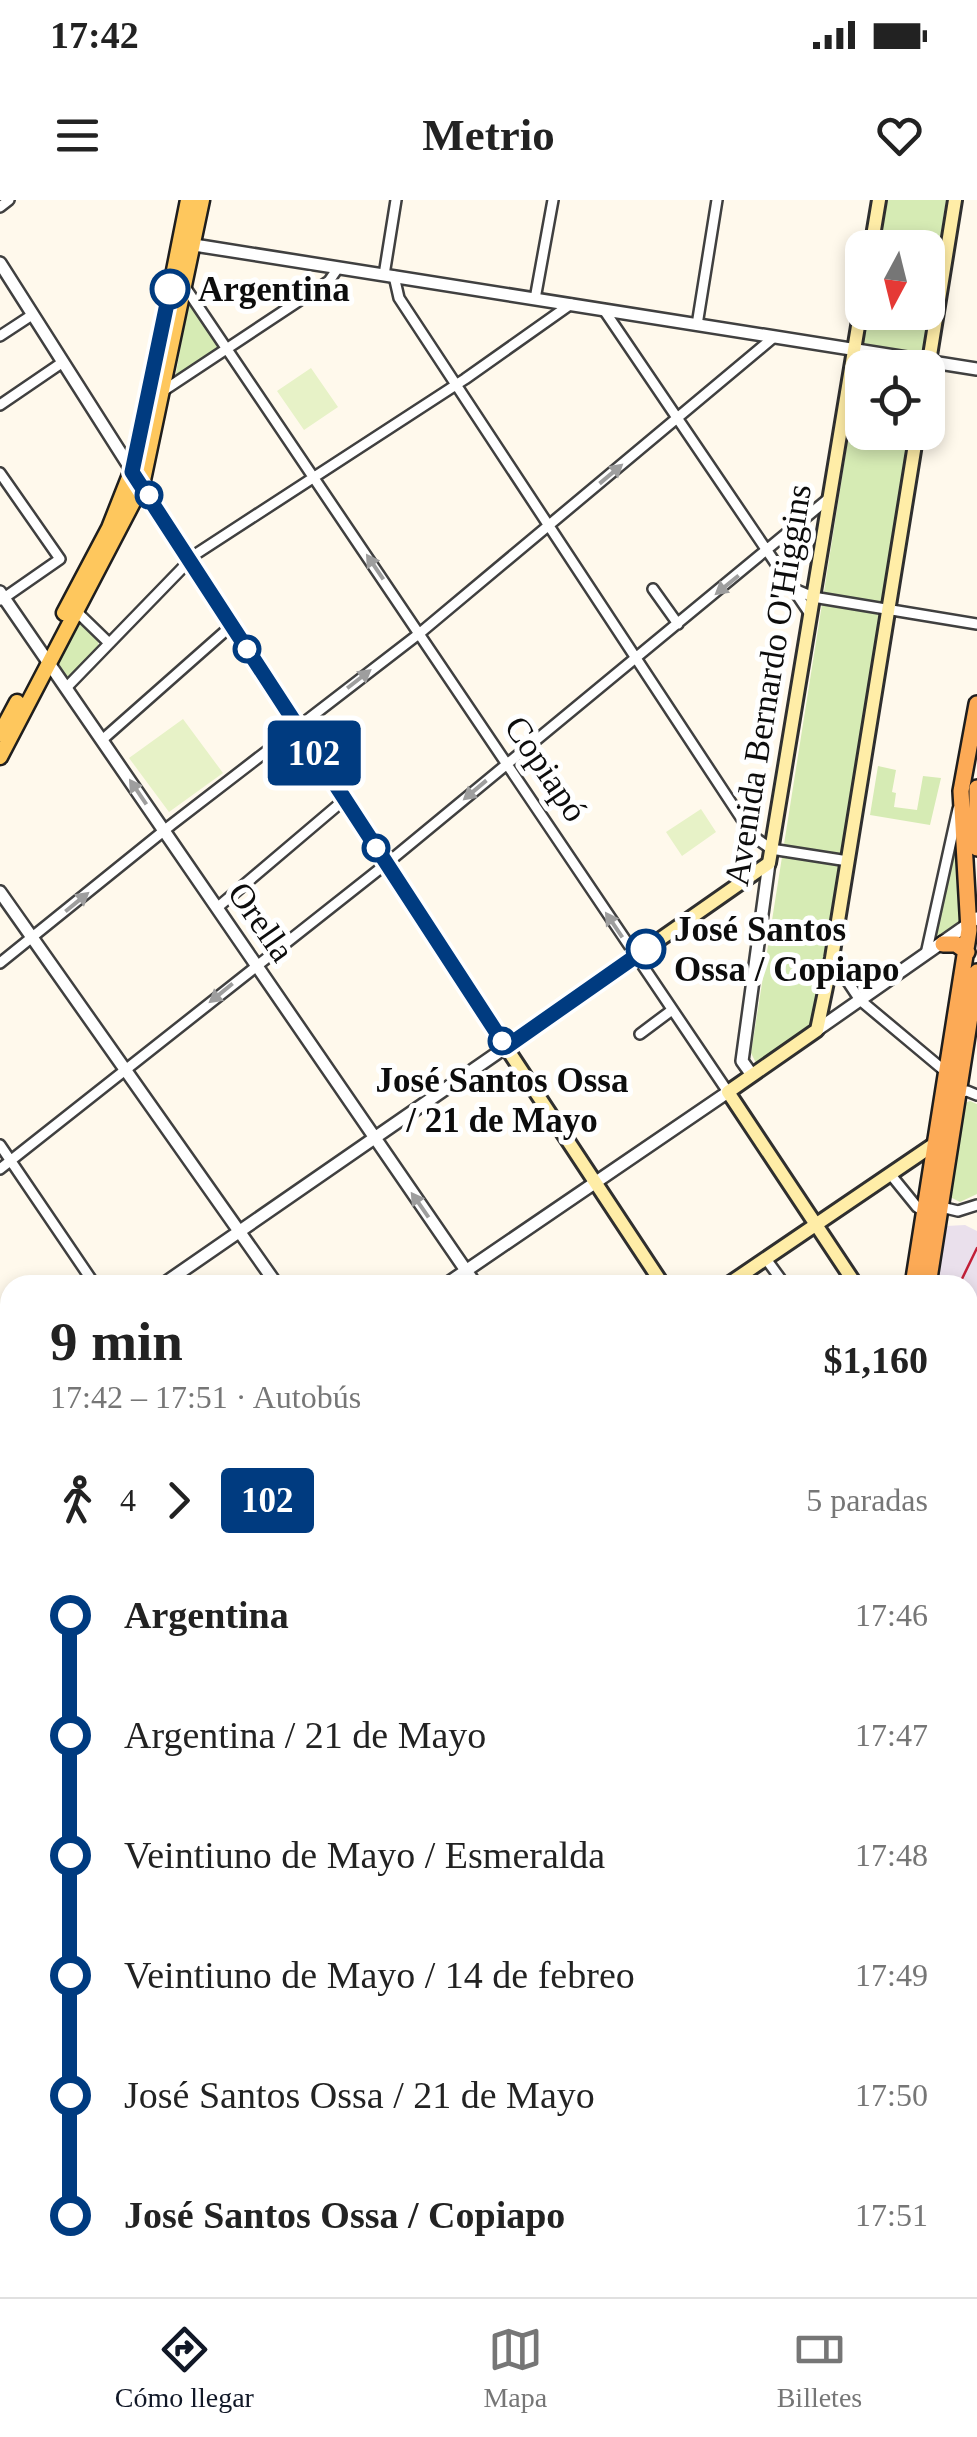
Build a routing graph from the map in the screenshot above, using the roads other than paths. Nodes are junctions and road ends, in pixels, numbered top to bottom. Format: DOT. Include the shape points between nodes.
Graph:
graph roads {
  1 [pos="9,200"];
  2 [pos="188,200"];
  3 [pos="202,200"];
  4 [pos="396,200"];
  5 [pos="553,200"];
  6 [pos="717,200"];
  7 [pos="879,200"];
  8 [pos="955,200"];
  9 [pos="0,207"];
  10 [pos="874,230"];
  11 [pos="186,244"];
  12 [pos="1,268"];
  13 [pos="338,268"];
  14 [pos="388,276"];
  15 [pos="185,287"];
  16 [pos="536,299"];
  17 [pos="571,304"];
  18 [pos="604,310"];
  19 [pos="32,315"];
  20 [pos="697,324"];
  21 [pos="858,330"];
  22 [pos="0,336"];
  23 [pos="774,336"];
  24 [pos="228,348"];
  25 [pos="855,349"];
  26 [pos="860,350"];
  27 [pos="930,350"];
  28 [pos="63,362"];
  29 [pos="945,366"];
  30 [pos="977,369"];
  31 [pos="455,385"];
  32 [pos="163,391"];
  33 [pos="0,405"];
  34 [pos="677,418"];
  35 [pos="913,450"];
  36 [pos="132,472"];
  37 [pos="0,473"];
  38 [pos="314,477"];
  39 [pos="142,485"];
  40 [pos="828,499"];
  41 [pos="548,526"];
  42 [pos="109,528"];
  43 [pos="90,542"];
  44 [pos="769,550"];
  45 [pos="189,560"];
  46 [pos="792,588"];
  47 [pos="653,590"];
  48 [pos="1,597"];
  49 [pos="813,597"];
  50 [pos="887,610"];
  51 [pos="76,611"];
  52 [pos="810,614"];
  53 [pos="678,624"];
  54 [pos="977,624"];
  55 [pos="232,626"];
  56 [pos="420,632"];
  57 [pos="109,642"];
  58 [pos="45,658"];
  59 [pos="635,660"];
  60 [pos="66,688"];
  61 [pos="977,704"];
  62 [pos="297,727"];
  63 [pos="0,734"];
  64 [pos="102,740"];
  65 [pos="0,756"];
  66 [pos="506,763"];
  67 [pos="969,790"];
  68 [pos="344,800"];
  69 [pos="164,831"];
  70 [pos="977,848"];
  71 [pos="770,856"];
  72 [pos="848,862"];
  73 [pos="386,864"];
  74 [pos="0,892"];
  75 [pos="218,907"];
  76 [pos="973,921"];
  77 [pos="32,938"];
  78 [pos="943,944"];
  79 [pos="967,952"];
  80 [pos="926,954"];
  81 [pos="635,957"];
  82 [pos="832,958"];
  83 [pos="0,963"];
  84 [pos="257,964"];
  85 [pos="977,972"];
  86 [pos="860,1000"];
  87 [pos="672,1010"];
  88 [pos="818,1030"];
  89 [pos="640,1034"];
  90 [pos="506,1047"];
  91 [pos="126,1071"];
  92 [pos="946,1072"];
  93 [pos="752,1075"];
  94 [pos="728,1092"];
  95 [pos="958,1092"];
  96 [pos="977,1095"];
  97 [pos="942,1099"];
  98 [pos="374,1138"];
  99 [pos="936,1143"];
  100 [pos="0,1145"];
  101 [pos="11,1161"];
  102 [pos="0,1169"];
  103 [pos="891,1175"];
  104 [pos="595,1182"];
  105 [pos="977,1205"];
  106 [pos="930,1206"];
  107 [pos="817,1225"];
  108 [pos="240,1232"];
  109 [pos="766,1259"];
  110 [pos="466,1270"];
  111 [pos="88,1275"];
  112 [pos="177,1275"];
  113 [pos="270,1275"];
  114 [pos="459,1275"];
  115 [pos="469,1275"];
  116 [pos="655,1275"];
  117 [pos="743,1275"];
  118 [pos="778,1275"];
  119 [pos="850,1275"];
  120 [pos="915,1275"];
  121 [pos="928,1275"];
  1 -- 9 [label="street"];
  2 -- 11 [label="main road"];
  3 -- 11 [label="main road"];
  4 -- 14 [label="street"];
  5 -- 16 [label="street"];
  6 -- 20 [label="street"];
  7 -- 10 [label="main road"];
  8 -- 27 [label="main road"];
  11 -- 13 [label="street"];
  11 -- 15 [label="main road"];
  11 -- 36 [label="main road"];
  12 -- 19 [label="street"];
  13 -- 14 [label="street"];
  13 -- 24 [label="street"];
  14 -- 16 [label="street"];
  14 -- 31 [label="street"];
  15 -- 24 [label="street, Copiapó"];
  15 -- 32 [label="main road"];
  16 -- 17 [label="street"];
  17 -- 18 [label="street"];
  17 -- 31 [label="street"];
  18 -- 20 [label="street"];
  18 -- 34 [label="street"];
  19 -- 22 [label="street"];
  19 -- 28 [label="street"];
  20 -- 23 [label="street"];
  21 -- 25 [label="main road, Avenida Bernardo O'Higgins"];
  23 -- 25 [label="street"];
  23 -- 34 [label="street"];
  24 -- 32 [label="street"];
  24 -- 38 [label="street, Copiapó"];
  25 -- 26 [label="street"];
  25 -- 40 [label="main road, Avenida Bernardo O'Higgins"];
  28 -- 33 [label="street"];
  28 -- 36 [label="street"];
  29 -- 30 [label="street"];
  31 -- 38 [label="street"];
  31 -- 41 [label="street"];
  32 -- 39 [label="main road"];
  41 -- 34 [label="street, one-way"];
  34 -- 44 [label="street"];
  35 -- 50 [label="main road"];
  36 -- 39 [label="street"];
  36 -- 42 [label="main road"];
  37 -- 48 [label="street" via="60,559"];
  38 -- 45 [label="street"];
  56 -- 38 [label="street, Copiapó, one-way"];
  39 -- 45 [label="street"];
  39 -- 51 [label="main road"];
  40 -- 44 [label="street"];
  40 -- 49 [label="main road, Avenida Bernardo O'Higgins"];
  41 -- 56 [label="street"];
  41 -- 59 [label="street"];
  42 -- 43 [label="street"];
  42 -- 58 [label="main road"];
  44 -- 46 [label="street"];
  44 -- 53 [label="street, one-way"];
  45 -- 55 [label="street"];
  45 -- 57 [label="street"];
  46 -- 49 [label="street"];
  46 -- 52 [label="street"];
  47 -- 53 [label="street"];
  48 -- 58 [label="street, Orella"];
  49 -- 50 [label="street"];
  49 -- 52 [label="main road, Avenida Bernardo O'Higgins"];
  50 -- 54 [label="street"];
  50 -- 72 [label="main road"];
  51 -- 57 [label="street"];
  51 -- 58 [label="main road"];
  52 -- 71 [label="main road, Avenida Bernardo O'Higgins"];
  53 -- 59 [label="street"];
  55 -- 62 [label="street"];
  55 -- 64 [label="street"];
  62 -- 56 [label="street, one-way"];
  56 -- 66 [label="street, Copiapó"];
  57 -- 60 [label="street"];
  58 -- 60 [label="street, Orella"];
  58 -- 63 [label="main road"];
  58 -- 65 [label="main road"];
  59 -- 66 [label="street"];
  59 -- 71 [label="street"];
  60 -- 64 [label="street, Orella"];
  61 -- 67 [label="highway"];
  62 -- 68 [label="street"];
  62 -- 69 [label="street"];
  69 -- 64 [label="street, Orella, one-way"];
  66 -- 73 [label="street, one-way"];
  81 -- 66 [label="street, Copiapó, one-way"];
  67 -- 70 [label="highway"];
  67 -- 76 [label="highway"];
  67 -- 80 [label="street"];
  68 -- 73 [label="street"];
  68 -- 75 [label="street"];
  69 -- 75 [label="street, Orella"];
  77 -- 69 [label="street, one-way"];
  71 -- 72 [label="street"];
  71 -- 81 [label="main road"];
  71 -- 93 [label="street, Avenida Bernardo O'Higgins" via="742,1062"];
  72 -- 82 [label="main road"];
  73 -- 84 [label="street"];
  73 -- 90 [label="street"];
  74 -- 77 [label="street"];
  75 -- 84 [label="street, Orella"];
  76 -- 78 [label="street"];
  76 -- 79 [label="highway"];
  77 -- 83 [label="street"];
  77 -- 91 [label="street"];
  78 -- 79 [label="highway"];
  78 -- 80 [label="street"];
  79 -- 92 [label="highway"];
  80 -- 86 [label="street"];
  81 -- 87 [label="street, Copiapó"];
  81 -- 90 [label="main road"];
  82 -- 86 [label="street"];
  82 -- 88 [label="main road"];
  84 -- 91 [label="street, one-way"];
  84 -- 98 [label="street, Orella"];
  85 -- 95 [label="highway"];
  86 -- 88 [label="street"];
  86 -- 92 [label="street"];
  87 -- 89 [label="street"];
  87 -- 94 [label="street, Copiapó"];
  88 -- 93 [label="main road"];
  90 -- 98 [label="street"];
  90 -- 104 [label="main road"];
  91 -- 101 [label="street"];
  91 -- 108 [label="street"];
  92 -- 97 [label="highway"];
  93 -- 94 [label="main road"];
  94 -- 104 [label="street"];
  94 -- 107 [label="main road, Copiapó"];
  95 -- 96 [label="street"];
  95 -- 97 [label="street"];
  95 -- 106 [label="highway"];
  97 -- 99 [label="highway"];
  98 -- 108 [label="street"];
  110 -- 98 [label="street, Orella, one-way"];
  99 -- 103 [label="main road"];
  99 -- 106 [label="highway"];
  100 -- 101 [label="street"];
  101 -- 102 [label="street"];
  101 -- 111 [label="street"];
  103 -- 106 [label="street" via="917,1207"];
  103 -- 107 [label="main road"];
  104 -- 110 [label="street"];
  104 -- 116 [label="main road"];
  105 -- 106 [label="street" via="958,1211"];
  106 -- 120 [label="highway"];
  106 -- 121 [label="highway"];
  107 -- 109 [label="main road"];
  107 -- 119 [label="main road, Copiapó"];
  108 -- 112 [label="street"];
  108 -- 113 [label="street"];
  109 -- 117 [label="main road"];
  109 -- 118 [label="street"];
  110 -- 114 [label="street"];
  110 -- 115 [label="street, Orella"];
}
